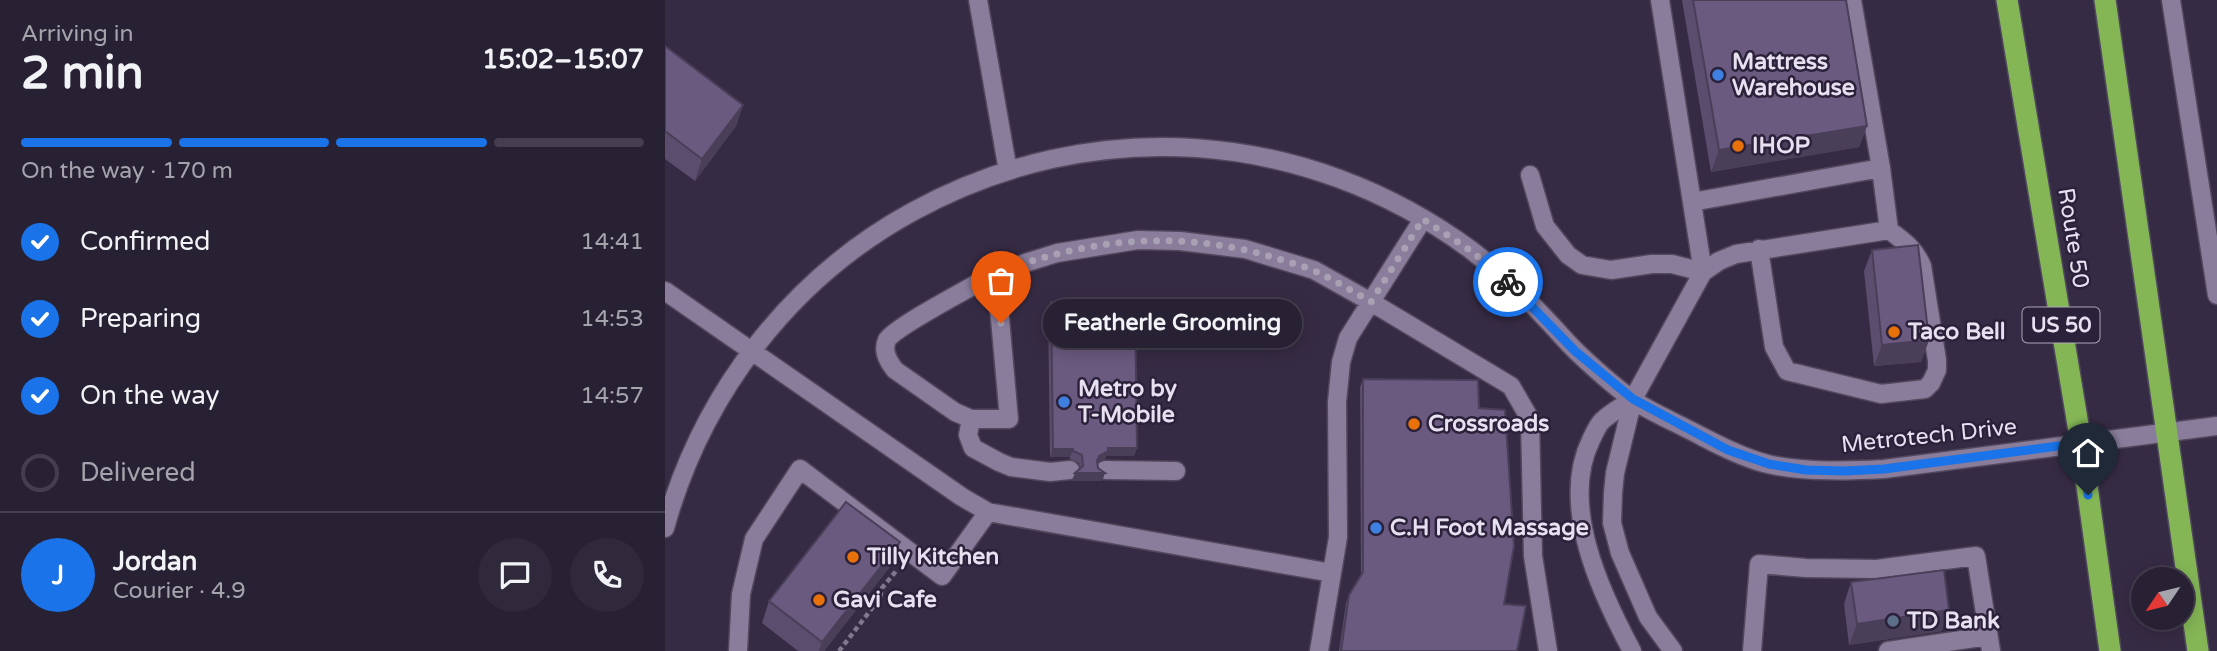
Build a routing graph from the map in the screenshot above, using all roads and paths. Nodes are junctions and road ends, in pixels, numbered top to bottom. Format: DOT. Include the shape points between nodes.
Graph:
graph roads {
  1 [pos="978,0"];
  2 [pos="1660,0"];
  3 [pos="1851,0"];
  4 [pos="2007,0"];
  5 [pos="2105,0"];
  6 [pos="2171,0"];
  7 [pos="1881,168"];
  8 [pos="1008,171"];
  9 [pos="1530,175"];
  10 [pos="1692,202"];
  11 [pos="2211,213"];
  12 [pos="1423,219"];
  13 [pos="1889,230"];
  14 [pos="1759,250"];
  15 [pos="1703,272"];
  16 [pos="996,274"];
  17 [pos="665,291"];
  18 [pos="2217,295"];
  19 [pos="1371,302"];
  20 [pos="752,350"];
  21 [pos="1633,399"];
  22 [pos="971,419"];
  23 [pos="2217,426"];
  24 [pos="2168,432"];
  25 [pos="2081,443"];
  26 [pos="1070,470"];
  27 [pos="1105,470"];
  28 [pos="1176,471"];
  29 [pos="988,512"];
  30 [pos="665,528"];
  31 [pos="911,552"];
  32 [pos="1332,573"];
  33 [pos="1989,643"];
  34 [pos="738,651"];
  35 [pos="839,651"];
  36 [pos="1319,651"];
  37 [pos="1548,651"];
  38 [pos="1632,651"];
  39 [pos="1673,651"];
  40 [pos="1752,651"];
  41 [pos="1888,651"];
  42 [pos="2110,651"];
  43 [pos="2198,651"];
  1 -- 8 [label="street"];
  2 -- 10 [label="street"];
  3 -- 7 [label="street"];
  4 -- 25 [label="highway, Route 50 / US 50"];
  5 -- 24 [label="highway"];
  6 -- 11 [label="street"];
  7 -- 10 [label="street"];
  7 -- 13 [label="street"];
  8 -- 12 [label="street, Metrotech Drive" via="1090,152 1212,148 1254,154 1332,176 1370,190"];
  8 -- 20 [label="street, Metrotech Drive" via="930,202 855,247 789,306"];
  9 -- 15 [label="street" via="1545,226 1582,265 1611,270 1672,264"];
  10 -- 15 [label="street"];
  11 -- 18 [label="street"];
  12 -- 19 [label="street"];
  12 -- 21 [label="street, Metrotech Drive" via="1502,276 1575,351"];
  13 -- 14 [label="street"];
  13 -- 14 [label="street" via="1917,254 1924,279 1937,370 1925,389 1916,391 1881,394 1787,371 1774,347"];
  14 -- 15 [label="street" via="1736,254"];
  15 -- 21 [label="street"];
  16 -- 19 [label="street" via="1097,245 1180,241 1245,249 1314,270"];
  16 -- 22 [label="street" via="1009,419"];
  16 -- 22 [label="street" via="912,321 888,338 884,349 895,370"];
  17 -- 20 [label="street"];
  19 -- 32 [label="street" via="1348,338 1341,362 1338,537"];
  19 -- 37 [label="street" via="1511,386 1530,419 1533,556"];
  20 -- 29 [label="street"];
  20 -- 30 [label="street, Metrotech Drive" via="691,454"];
  21 -- 25 [label="street, Metrotech Drive" via="1728,450 1806,470 1884,469"];
  21 -- 38 [label="street" via="1601,421 1580,474 1583,529 1593,564"];
  21 -- 39 [label="street" via="1615,473 1612,523 1642,605"];
  22 -- 26 [label="street" via="968,435 973,448 999,462 1042,471"];
  23 -- 24 [label="street, Metrotech Drive"];
  24 -- 25 [label="street, Metrotech Drive"];
  24 -- 43 [label="highway"];
  25 -- 42 [label="highway, Route 50 / US 50"];
  27 -- 28 [label="street"];
  29 -- 31 [label="street" via="943,576"];
  29 -- 32 [label="street"];
  31 -- 34 [label="street" via="800,469 754,539 741,594"];
  31 -- 35 [label="path"];
  32 -- 36 [label="street"];
  33 -- 40 [label="street" via="1976,556 1877,569 1759,564"];
  33 -- 41 [label="street"];
}
